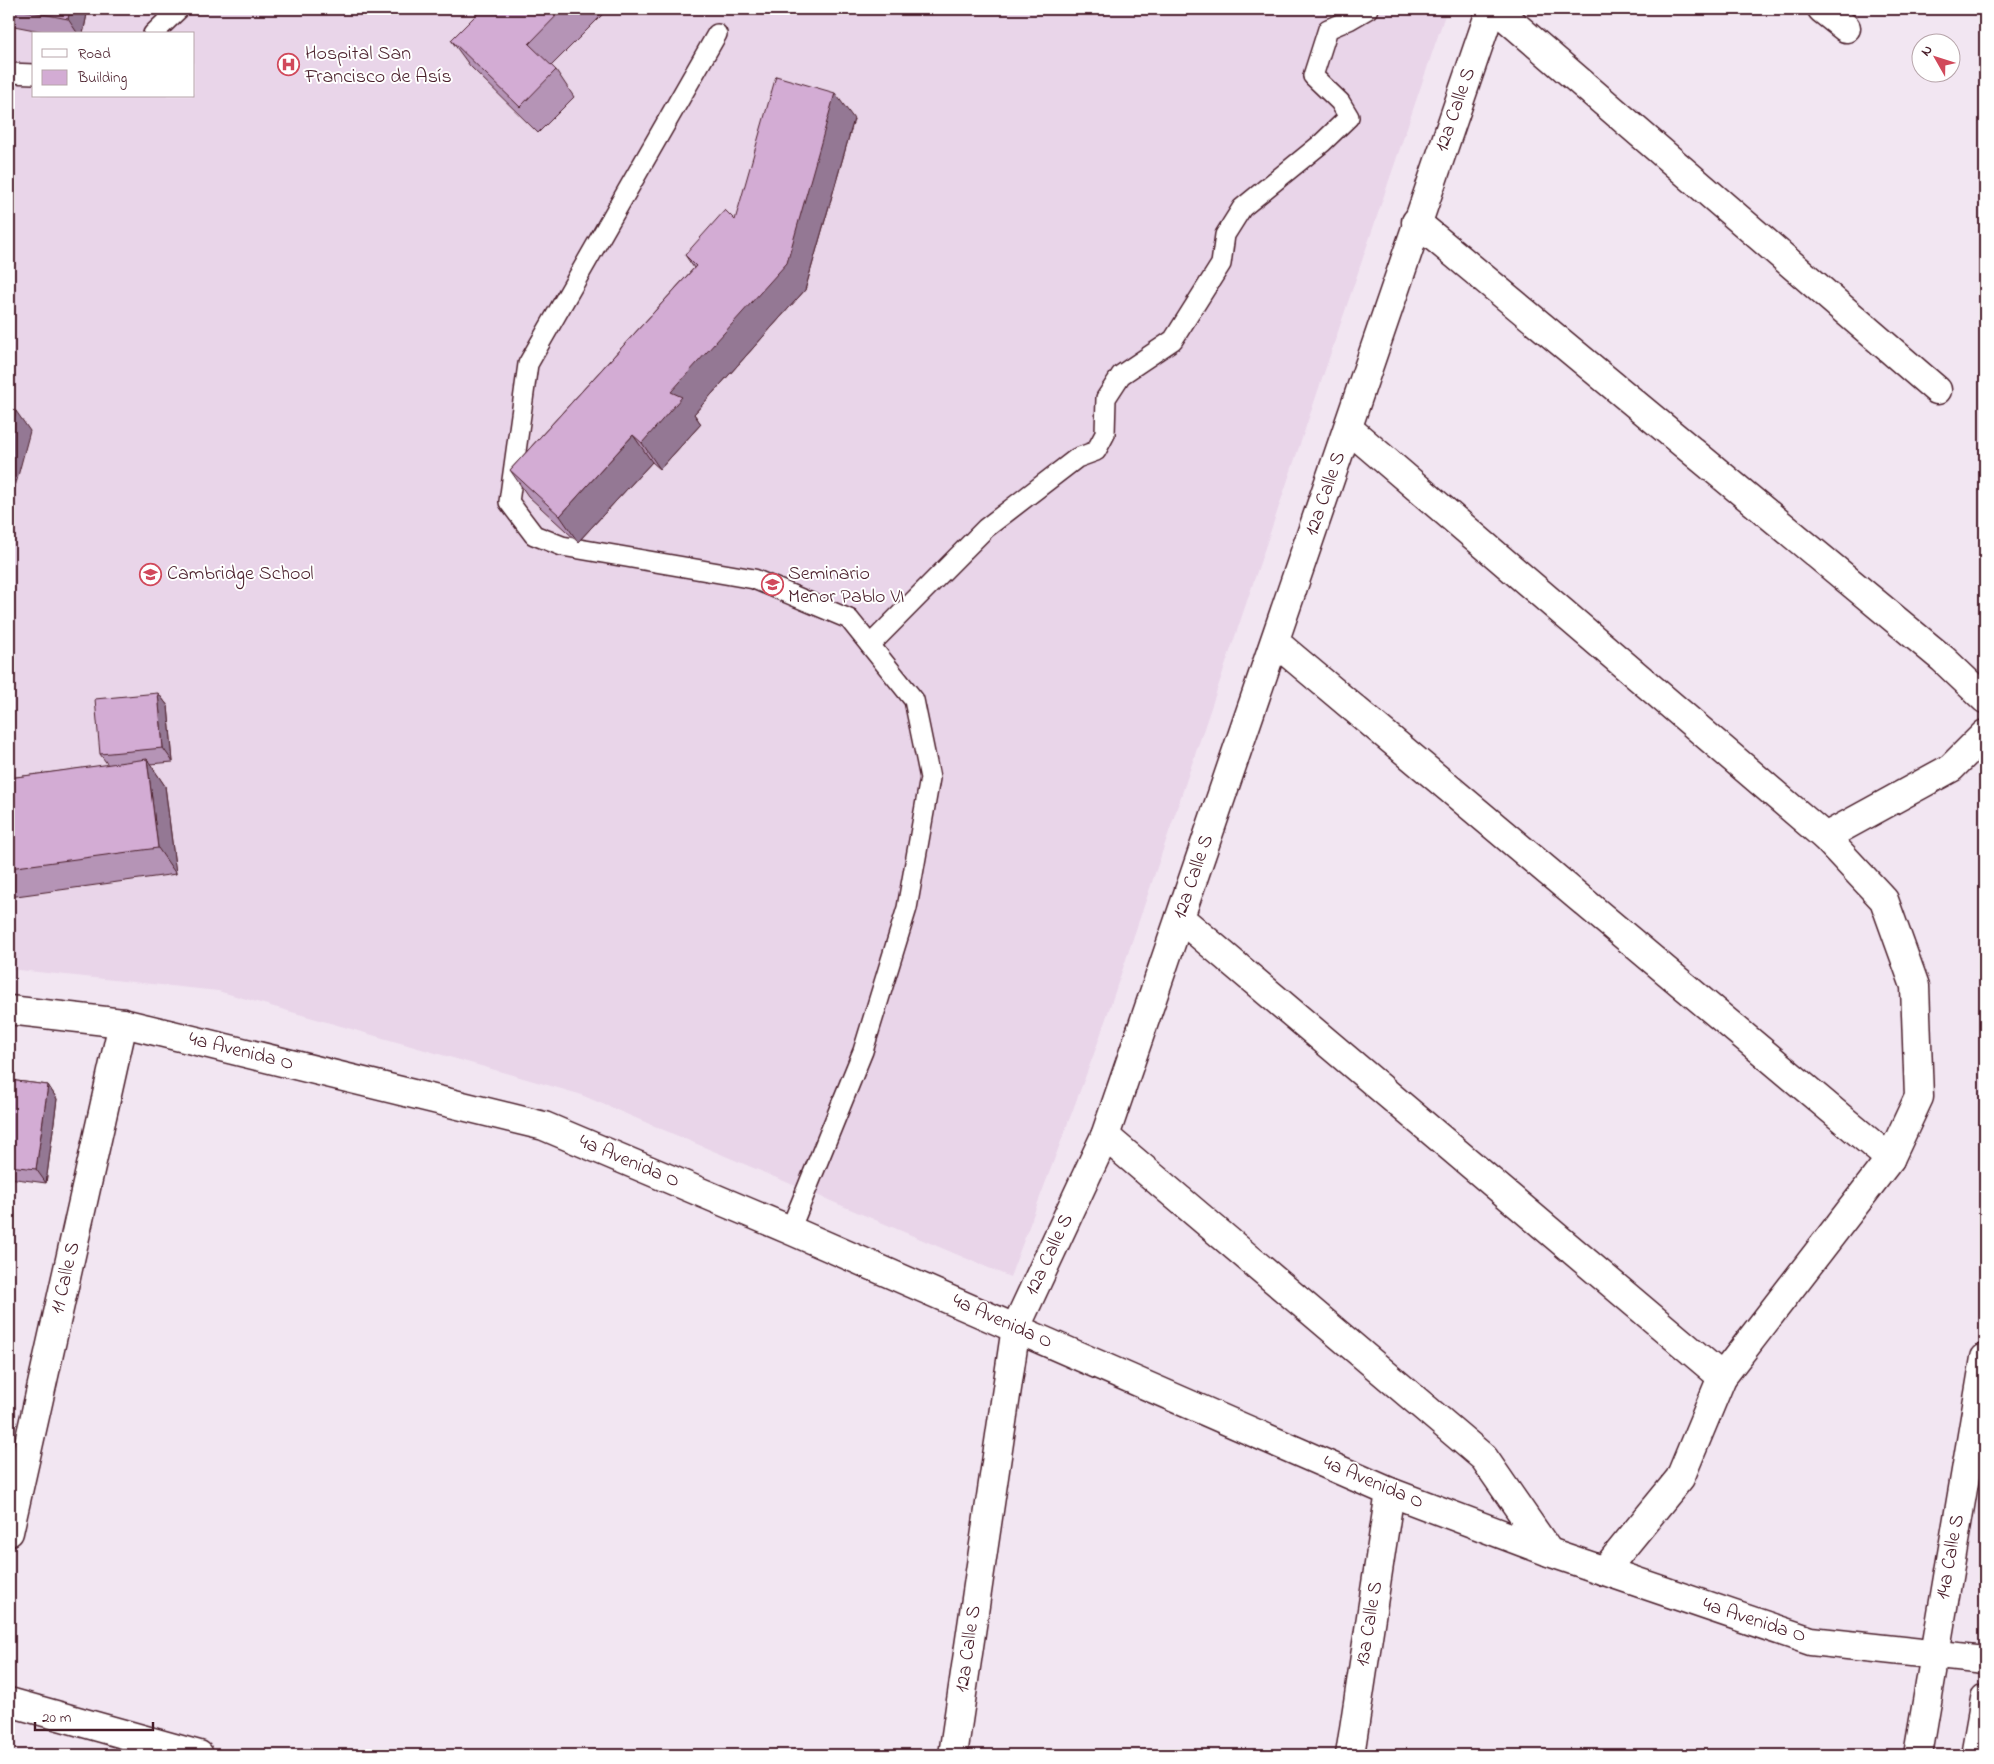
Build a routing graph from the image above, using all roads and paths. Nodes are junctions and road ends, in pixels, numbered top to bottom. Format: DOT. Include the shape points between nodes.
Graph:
graph roads {
  1 [pos="179,9"];
  2 [pos="1368,9"];
  3 [pos="1491,9"];
  4 [pos="1496,9"];
  5 [pos="1822,9"];
  6 [pos="1846,28"];
  7 [pos="155,32"];
  8 [pos="717,34"];
  9 [pos="9,73"];
  10 [pos="32,74"];
  11 [pos="1416,222"];
  12 [pos="1937,390"];
  13 [pos="1349,428"];
  14 [pos="1275,642"];
  15 [pos="870,644"];
  16 [pos="1985,699"];
  17 [pos="1985,734"];
  18 [pos="1824,837"];
  19 [pos="1180,918"];
  20 [pos="9,1010"];
  21 [pos="123,1023"];
  22 [pos="1105,1136"];
  23 [pos="1890,1159"];
  24 [pos="790,1230"];
  25 [pos="1016,1328"];
  26 [pos="1985,1358"];
  27 [pos="1722,1377"];
  28 [pos="1390,1492"];
  29 [pos="9,1532"];
  30 [pos="1549,1552"];
  31 [pos="1604,1571"];
  32 [pos="1935,1655"];
  33 [pos="1985,1660"];
  34 [pos="1985,1699"];
  35 [pos="9,1702"];
  36 [pos="199,1755"];
  37 [pos="953,1755"];
  38 [pos="1350,1755"];
  39 [pos="1918,1755"];
  40 [pos="1976,1755"];
  1 -- 7 [label="lane"];
  2 -- 15 [label="lane" via="1328,29 1313,76 1340,102 1349,117 1242,208 1225,235 1221,264 1173,340 1121,376 1106,398 1105,434 1096,451 1077,458 986,528"];
  3 -- 11 [label="street, 12a Calle S"];
  4 -- 12 [label="street"];
  5 -- 6 [label="street"];
  8 -- 15 [label="lane" via="528,364 509,502 534,535 562,546 754,578 849,619"];
  9 -- 10 [label="lane"];
  11 -- 13 [label="street, 12a Calle S"];
  11 -- 16 [label="street" via="1943,660"];
  13 -- 14 [label="street, 12a Calle S"];
  13 -- 18 [label="street"];
  14 -- 19 [label="street, 12a Calle S"];
  14 -- 23 [label="street"];
  15 -- 24 [label="lane" via="914,700 930,778 907,908 863,1051"];
  17 -- 18 [label="street" via="1951,768"];
  18 -- 23 [label="street" via="1884,900 1915,986 1919,1097"];
  19 -- 22 [label="street, 12a Calle S"];
  19 -- 27 [label="street"];
  20 -- 21 [label="street, 4a Avenida O"];
  21 -- 24 [label="street, 4a Avenida O" via="544,1126"];
  21 -- 29 [label="street, 11 Calle S"];
  22 -- 25 [label="street, 12a Calle S"];
  22 -- 30 [label="street" via="1484,1458"];
  23 -- 27 [label="street"];
  24 -- 25 [label="street, 4a Avenida O"];
  25 -- 28 [label="street, 4a Avenida O"];
  25 -- 37 [label="street, 12a Calle S"];
  26 -- 32 [label="street, 14a Calle S"];
  27 -- 31 [label="street" via="1680,1478"];
  28 -- 30 [label="street, 4a Avenida O"];
  28 -- 38 [label="street, 13a Calle S"];
  30 -- 31 [label="street, 4a Avenida O"];
  31 -- 32 [label="street, 4a Avenida O" via="1811,1641"];
  32 -- 33 [label="street, 4a Avenida O"];
  32 -- 39 [label="street, 14a Calle S"];
  34 -- 40 [label="street"];
  35 -- 36 [label="street"];
}
